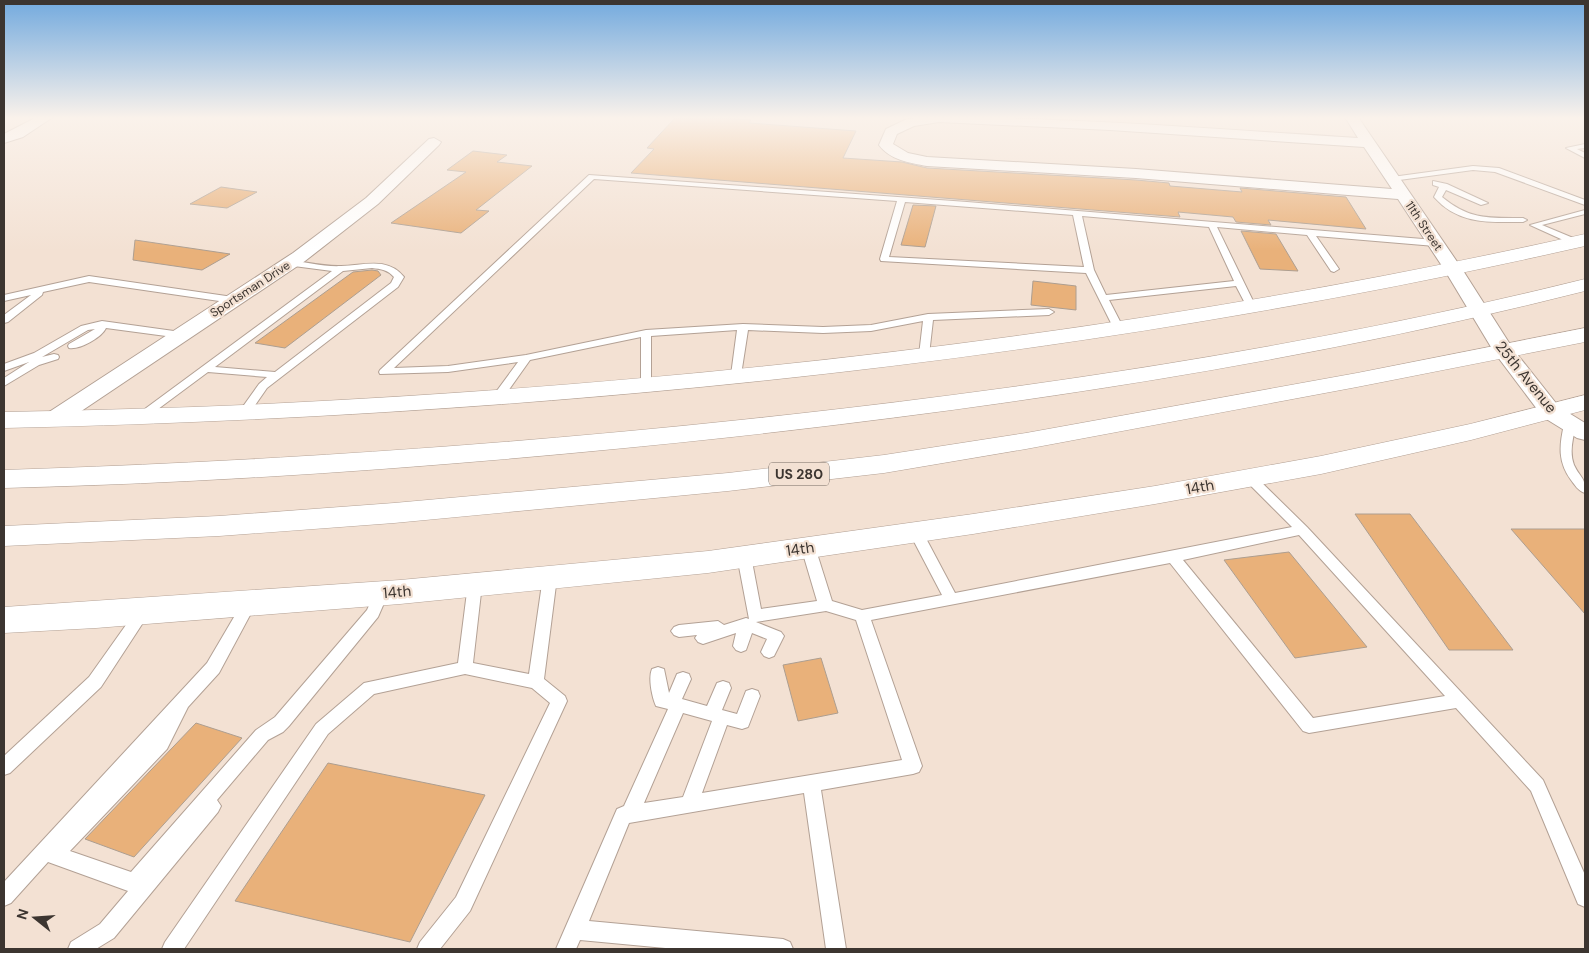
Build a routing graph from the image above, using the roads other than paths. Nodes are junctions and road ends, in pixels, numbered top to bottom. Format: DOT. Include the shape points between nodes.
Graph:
graph roads {
  1 [pos="414,161"];
  2 [pos="944,161"];
  3 [pos="1381,161"];
  4 [pos="1419,175"];
  5 [pos="1392,179"];
  6 [pos="1444,186"];
  7 [pos="1402,195"];
  8 [pos="902,199"];
  9 [pos="1585,202"];
  10 [pos="1484,203"];
  11 [pos="1585,212"];
  12 [pos="1076,213"];
  13 [pos="1508,214"];
  14 [pos="1523,220"];
  15 [pos="1212,225"];
  16 [pos="1534,225"];
  17 [pos="1310,233"];
  18 [pos="1580,241"];
  19 [pos="1435,243"];
  20 [pos="289,263"];
  21 [pos="340,269"];
  22 [pos="1334,269"];
  23 [pos="1453,269"];
  24 [pos="1089,270"];
  25 [pos="1239,283"];
  26 [pos="1585,285"];
  27 [pos="43,289"];
  28 [pos="4,298"];
  29 [pos="1104,298"];
  30 [pos="233,300"];
  31 [pos="1251,307"];
  32 [pos="1478,311"];
  33 [pos="1049,312"];
  34 [pos="928,317"];
  35 [pos="4,320"];
  36 [pos="102,324"];
  37 [pos="744,327"];
  38 [pos="1118,329"];
  39 [pos="646,333"];
  40 [pos="181,335"];
  41 [pos="1585,335"];
  42 [pos="73,346"];
  43 [pos="1504,352"];
  44 [pos="924,355"];
  45 [pos="54,357"];
  46 [pos="526,358"];
  47 [pos="36,359"];
  48 [pos="4,368"];
  49 [pos="205,370"];
  50 [pos="278,375"];
  51 [pos="736,376"];
  52 [pos="4,383"];
  53 [pos="646,384"];
  54 [pos="499,396"];
  55 [pos="245,412"];
  56 [pos="142,416"];
  57 [pos="1573,418"];
  58 [pos="54,419"];
  59 [pos="4,420"];
  60 [pos="1250,478"];
  61 [pos="4,479"];
  62 [pos="1585,489"];
  63 [pos="1302,530"];
  64 [pos="916,532"];
  65 [pos="4,536"];
  66 [pos="808,547"];
  67 [pos="744,556"];
  68 [pos="1173,557"];
  69 [pos="550,577"];
  70 [pos="475,584"];
  71 [pos="382,594"];
  72 [pos="952,600"];
  73 [pos="249,604"];
  74 [pos="826,605"];
  75 [pos="143,612"];
  76 [pos="862,616"];
  77 [pos="4,620"];
  78 [pos="750,620"];
  79 [pos="679,631"];
  80 [pos="703,638"];
  81 [pos="741,646"];
  82 [pos="769,652"];
  83 [pos="465,668"];
  84 [pos="658,674"];
  85 [pos="683,679"];
  86 [pos="536,682"];
  87 [pos="723,688"];
  88 [pos="752,696"];
  89 [pos="184,700"];
  90 [pos="1459,701"];
  91 [pos="675,705"];
  92 [pos="717,715"];
  93 [pos="283,721"];
  94 [pos="33,740"];
  95 [pos="4,754"];
  96 [pos="4,767"];
  97 [pos="811,783"];
  98 [pos="689,803"];
  99 [pos="630,814"];
  100 [pos="4,896"];
  101 [pos="1585,897"];
  102 [pos="575,930"];
  103 [pos="78,949"];
  104 [pos="172,949"];
  105 [pos="427,949"];
  106 [pos="566,949"];
  107 [pos="783,949"];
  108 [pos="836,949"];
  1 -- 20 [label="street, Sportsman Drive" via="372,202"];
  2 -- 7 [label="street" via="1127,172"];
  3 -- 5 [label="street, 11th Street"];
  4 -- 5 [label="lane"];
  4 -- 6 [label="lane"];
  4 -- 9 [label="lane" via="1473,168 1496,170"];
  5 -- 7 [label="street, 11th Street"];
  6 -- 10 [label="lane"];
  6 -- 14 [label="lane" via="1438,197 1452,208 1479,220"];
  7 -- 19 [label="street, 11th Street"];
  8 -- 12 [label="lane"];
  8 -- 24 [label="lane" via="884,260"];
  8 -- 46 [label="lane" via="592,177 384,372 448,369"];
  11 -- 16 [label="lane"];
  12 -- 15 [label="lane"];
  12 -- 24 [label="lane"];
  13 -- 14 [label="lane"];
  14 -- 16 [label="lane"];
  15 -- 17 [label="lane"];
  15 -- 25 [label="lane"];
  16 -- 18 [label="lane"];
  17 -- 19 [label="lane"];
  17 -- 22 [label="lane"];
  18 -- 23 [label="main road"];
  19 -- 23 [label="street, 11th Street"];
  20 -- 21 [label="lane"];
  20 -- 30 [label="street, Sportsman Drive"];
  21 -- 49 [label="lane"];
  21 -- 50 [label="lane" via="383,267 396,272 399,277 395,285"];
  23 -- 31 [label="main road"];
  23 -- 32 [label="street, 11th Street"];
  24 -- 29 [label="lane"];
  25 -- 29 [label="lane"];
  25 -- 31 [label="lane"];
  26 -- 32 [label="main road"];
  27 -- 28 [label="lane"];
  27 -- 30 [label="lane" via="89,279"];
  27 -- 35 [label="lane"];
  29 -- 38 [label="lane"];
  30 -- 40 [label="street, Sportsman Drive"];
  31 -- 38 [label="main road"];
  32 -- 43 [label="street, 25th Avenue"];
  32 -- 61 [label="main road" via="1252,357 953,403 784,423 418,458 223,471"];
  33 -- 34 [label="lane"];
  34 -- 37 [label="lane" via="871,328"];
  34 -- 44 [label="lane"];
  36 -- 40 [label="lane"];
  36 -- 42 [label="lane" via="99,332"];
  36 -- 47 [label="lane" via="85,328"];
  37 -- 39 [label="lane"];
  37 -- 51 [label="lane"];
  38 -- 44 [label="main road"];
  39 -- 46 [label="lane"];
  39 -- 53 [label="lane"];
  40 -- 58 [label="street, Sportsman Drive"];
  41 -- 43 [label="main road, US 280"];
  43 -- 57 [label="street, 25th Avenue"];
  43 -- 65 [label="main road, US 280" via="884,464 394,513 219,526"];
  44 -- 51 [label="main road"];
  45 -- 47 [label="lane"];
  46 -- 54 [label="lane"];
  47 -- 48 [label="lane"];
  47 -- 52 [label="lane"];
  49 -- 50 [label="lane"];
  49 -- 56 [label="lane"];
  50 -- 55 [label="lane" via="263,386"];
  51 -- 53 [label="main road"];
  53 -- 54 [label="main road"];
  54 -- 55 [label="main road"];
  55 -- 56 [label="main road"];
  56 -- 58 [label="main road"];
  57 -- 60 [label="main road, 14th" via="1462,434"];
  57 -- 62 [label="lane" via="1564,447 1572,474"];
  58 -- 59 [label="main road"];
  60 -- 63 [label="lane"];
  60 -- 64 [label="main road, 14th"];
  63 -- 68 [label="lane"];
  63 -- 90 [label="lane"];
  64 -- 66 [label="main road, 14th"];
  64 -- 72 [label="lane"];
  66 -- 67 [label="main road, 14th"];
  66 -- 74 [label="lane"];
  67 -- 69 [label="main road, 14th"];
  67 -- 78 [label="lane"];
  68 -- 72 [label="lane"];
  68 -- 90 [label="lane" via="1309,726"];
  69 -- 70 [label="main road, 14th"];
  69 -- 86 [label="lane"];
  70 -- 71 [label="main road, 14th"];
  70 -- 83 [label="lane"];
  71 -- 73 [label="main road, 14th"];
  71 -- 93 [label="lane" via="373,613"];
  72 -- 76 [label="lane"];
  73 -- 75 [label="main road, 14th"];
  73 -- 89 [label="lane" via="213,668"];
  74 -- 76 [label="lane"];
  74 -- 78 [label="lane"];
  75 -- 77 [label="main road, 14th"];
  75 -- 94 [label="lane" via="95,682"];
  76 -- 97 [label="lane" via="913,766"];
  78 -- 79 [label="lane"];
  78 -- 80 [label="lane"];
  78 -- 81 [label="lane"];
  78 -- 82 [label="lane" via="776,636"];
  83 -- 86 [label="lane"];
  83 -- 104 [label="lane" via="370,688 322,729"];
  84 -- 91 [label="lane" via="662,701"];
  85 -- 91 [label="lane"];
  86 -- 105 [label="lane" via="559,701 463,904"];
  87 -- 92 [label="lane"];
  88 -- 92 [label="lane" via="742,722"];
  89 -- 93 [label="lane" via="162,744 54,855 134,883 262,735"];
  89 -- 100 [label="lane"];
  90 -- 101 [label="lane" via="1537,786"];
  91 -- 92 [label="lane"];
  91 -- 99 [label="lane"];
  92 -- 98 [label="lane"];
  93 -- 103 [label="lane" via="108,931"];
  94 -- 95 [label="lane"];
  94 -- 96 [label="lane"];
  97 -- 98 [label="lane"];
  97 -- 108 [label="lane"];
  98 -- 99 [label="lane"];
  99 -- 102 [label="lane" via="623,815"];
  102 -- 106 [label="lane"];
  102 -- 107 [label="lane"];
}
